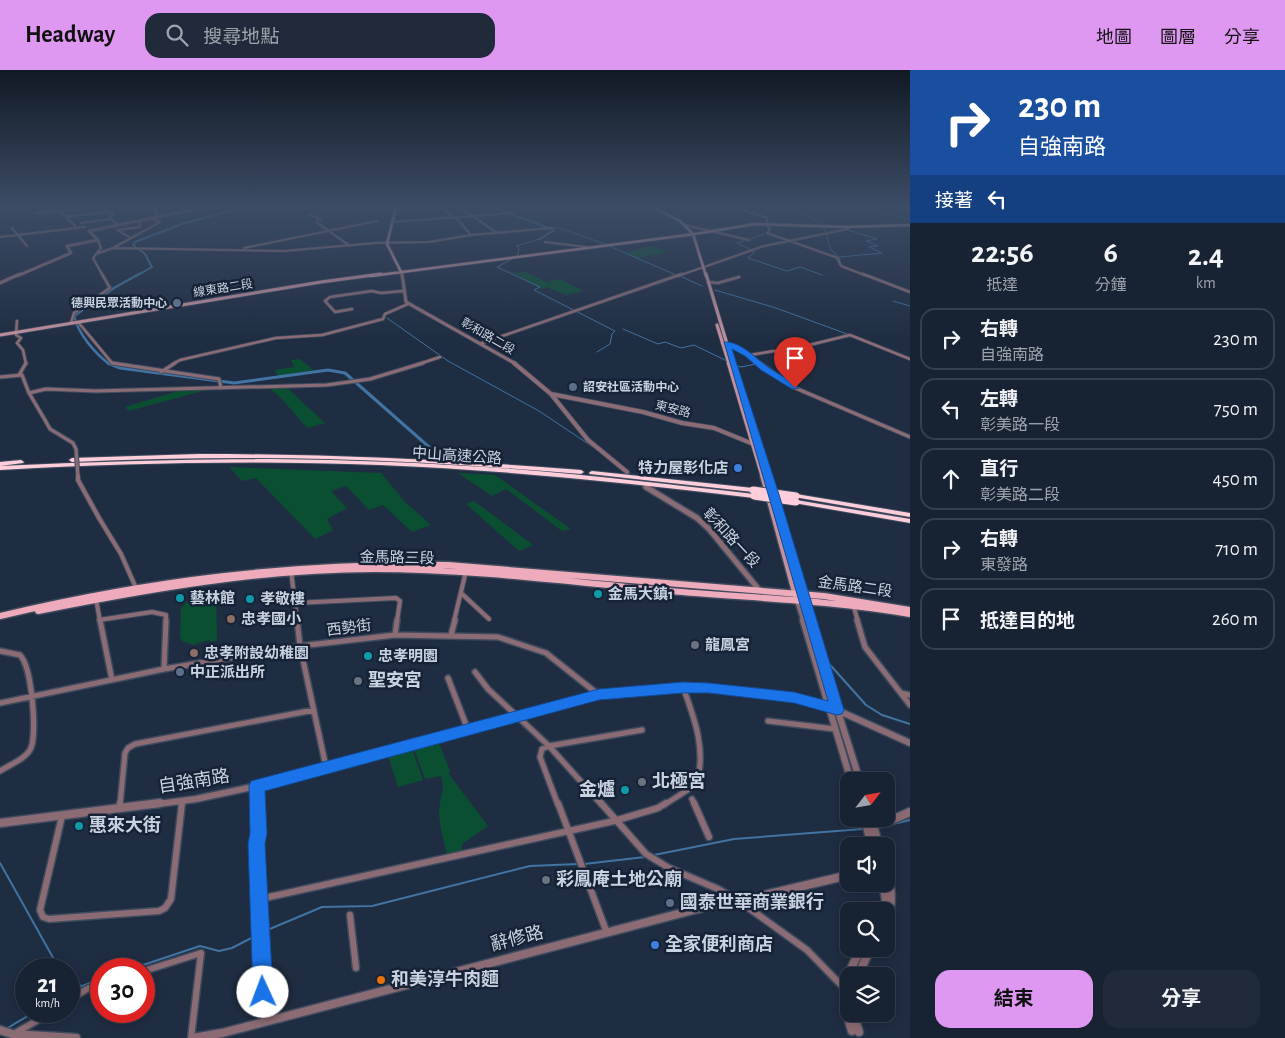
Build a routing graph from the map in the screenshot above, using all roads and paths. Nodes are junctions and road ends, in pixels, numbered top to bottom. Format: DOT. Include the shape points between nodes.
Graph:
graph roads {
  1 [pos="70,251"];
  2 [pos="98,251"];
  3 [pos="104,251"];
  4 [pos="391,251"];
  5 [pos="557,251"];
  6 [pos="696,251"];
  7 [pos="748,251"];
  8 [pos="819,251"];
  9 [pos="96,254"];
  10 [pos="701,267"];
  11 [pos="402,272"];
  12 [pos="739,277"];
  13 [pos="0,283"];
  14 [pos="708,285"];
  15 [pos="403,291"];
  16 [pos="910,292"];
  17 [pos="408,304"];
  18 [pos="352,309"];
  19 [pos="17,321"];
  20 [pos="78,322"];
  21 [pos="72,323"];
  22 [pos="17,332"];
  23 [pos="0,335"];
  24 [pos="482,343"];
  25 [pos="724,343"];
  26 [pos="750,355"];
  27 [pos="440,357"];
  28 [pos="910,359"];
  29 [pos="161,372"];
  30 [pos="21,375"];
  31 [pos="0,377"];
  32 [pos="221,388"];
  33 [pos="29,393"];
  34 [pos="550,394"];
  35 [pos="749,431"];
  36 [pos="754,432"];
  37 [pos="910,437"];
  38 [pos="752,446"];
  39 [pos="759,446"];
  40 [pos="0,464"];
  41 [pos="0,468"];
  42 [pos="627,472"];
  43 [pos="646,487"];
  44 [pos="753,493"];
  45 [pos="796,499"];
  46 [pos="774,508"];
  47 [pos="910,515"];
  48 [pos="910,520"];
  49 [pos="291,570"];
  50 [pos="466,570"];
  51 [pos="136,589"];
  52 [pos="760,591"];
  53 [pos="460,593"];
  54 [pos="96,596"];
  55 [pos="799,597"];
  56 [pos="295,603"];
  57 [pos="852,605"];
  58 [pos="910,610"];
  59 [pos="910,614"];
  60 [pos="3,617"];
  61 [pos="489,619"];
  62 [pos="99,620"];
  63 [pos="395,635"];
  64 [pos="451,635"];
  65 [pos="300,646"];
  66 [pos="0,651"];
  67 [pos="164,668"];
  68 [pos="475,672"];
  69 [pos="448,678"];
  70 [pos="112,680"];
  71 [pos="683,687"];
  72 [pos="901,693"];
  73 [pos="32,695"];
  74 [pos="599,695"];
  75 [pos="910,695"];
  76 [pos="0,703"];
  77 [pos="910,705"];
  78 [pos="828,707"];
  79 [pos="314,710"];
  80 [pos="837,710"];
  81 [pos="519,716"];
  82 [pos="768,721"];
  83 [pos="835,729"];
  84 [pos="468,730"];
  85 [pos="642,730"];
  86 [pos="910,743"];
  87 [pos="549,746"];
  88 [pos="326,768"];
  89 [pos="0,771"];
  90 [pos="848,772"];
  91 [pos="857,772"];
  92 [pos="257,786"];
  93 [pos="692,799"];
  94 [pos="182,801"];
  95 [pos="120,808"];
  96 [pos="910,812"];
  97 [pos="62,816"];
  98 [pos="895,819"];
  99 [pos="614,821"];
  100 [pos="0,823"];
  101 [pos="568,831"];
  102 [pos="709,836"];
  103 [pos="840,877"];
  104 [pos="260,899"];
  105 [pos="739,901"];
  106 [pos="350,915"];
  107 [pos="607,933"];
  108 [pos="155,968"];
  109 [pos="356,968"];
  110 [pos="840,981"];
  111 [pos="264,1022"];
  112 [pos="852,1022"];
  113 [pos="31,1023"];
  114 [pos="853,1031"];
  115 [pos="5,1033"];
  116 [pos="76,1038"];
  117 [pos="192,1038"];
  1 -- 13 [label="street"];
  2 -- 9 [label="street"];
  3 -- 9 [label="street"];
  4 -- 11 [label="main road"];
  5 -- 11 [label="main road, 線東路二段"];
  6 -- 10 [label="main road"];
  7 -- 10 [label="street"];
  8 -- 16 [label="street" via="838,258 841,266"];
  9 -- 21 [label="street" via="93,258 110,288 74,313"];
  10 -- 14 [label="main road"];
  10 -- 24 [label="street"];
  11 -- 15 [label="street"];
  11 -- 20 [label="main road, 線東路二段"];
  12 -- 14 [label="street"];
  14 -- 25 [label="main road"];
  15 -- 17 [label="street"];
  15 -- 18 [label="street" via="372,291 330,297 325,301 334,312"];
  17 -- 24 [label="street, 彰和路二段"];
  17 -- 29 [label="street" via="382,319 339,331 267,340 180,360"];
  19 -- 22 [label="street"];
  20 -- 21 [label="main road, 線東路二段"];
  20 -- 29 [label="street" via="112,363"];
  21 -- 22 [label="main road, 線東路二段"];
  22 -- 23 [label="main road, 線東路二段"];
  22 -- 30 [label="street" via="21,338 17,343 24,350 26,364"];
  24 -- 34 [label="street, 彰和路二段" via="512,361"];
  25 -- 26 [label="street"];
  25 -- 35 [label="main road"];
  25 -- 36 [label="main road"];
  26 -- 28 [label="street" via="781,352 849,335"];
  26 -- 37 [label="street" via="795,388"];
  27 -- 32 [label="street" via="396,372 327,385"];
  29 -- 32 [label="street" via="219,379"];
  30 -- 31 [label="street"];
  30 -- 33 [label="street"];
  32 -- 33 [label="street" via="46,389"];
  33 -- 51 [label="street, bridge" via="50,429 73,443 78,480 121,554"];
  34 -- 38 [label="street, 東安路" via="714,428"];
  34 -- 42 [label="street, 彰和路二段" via="588,440"];
  35 -- 36 [label="street"];
  35 -- 38 [label="main road"];
  36 -- 39 [label="main road"];
  38 -- 39 [label="street, 東安路"];
  38 -- 46 [label="main road"];
  39 -- 46 [label="main road"];
  40 -- 44 [label="highway, 中山高速公路" via="155,457 349,458 506,465 660,479"];
  41 -- 44 [label="highway, 中山高速公路" via="222,461 424,466 578,476"];
  43 -- 52 [label="street, 彰和路一段" via="680,506 709,529"];
  44 -- 45 [label="highway, 中山高速公路, bridge"];
  45 -- 47 [label="highway, 中山高速公路"];
  45 -- 48 [label="highway, 中山高速公路"];
  46 -- 55 [label="main road"];
  49 -- 50 [label="main road, 金馬路三段"];
  49 -- 51 [label="main road, 金馬路三段"];
  49 -- 56 [label="street"];
  50 -- 52 [label="main road, 金馬路三段"];
  50 -- 53 [label="street"];
  50 -- 55 [label="main road, 金馬路三段"];
  51 -- 54 [label="main road, 金馬路三段"];
  52 -- 55 [label="main road, 金馬路三段"];
  53 -- 61 [label="street"];
  53 -- 64 [label="street"];
  54 -- 60 [label="main road, 金馬路三段"];
  54 -- 62 [label="street"];
  55 -- 57 [label="main road, 金馬路二段"];
  55 -- 58 [label="main road, 金馬路二段" via="851,599"];
  55 -- 78 [label="street"];
  55 -- 80 [label="street"];
  56 -- 63 [label="street" via="396,598 400,601"];
  56 -- 65 [label="street"];
  57 -- 59 [label="main road, 金馬路二段"];
  57 -- 72 [label="street" via="866,647"];
  62 -- 67 [label="street" via="152,612 166,615"];
  62 -- 70 [label="street"];
  63 -- 64 [label="street, 西勢街"];
  63 -- 65 [label="street, 西勢街"];
  64 -- 74 [label="street, 西勢街" via="498,637 546,653"];
  65 -- 67 [label="street, 西勢街"];
  65 -- 79 [label="street"];
  66 -- 73 [label="street" via="22,656"];
  67 -- 70 [label="street, 西勢街"];
  68 -- 81 [label="street" via="488,689"];
  69 -- 84 [label="street"];
  70 -- 73 [label="street, 西勢街"];
  71 -- 74 [label="street, 自強南路"];
  71 -- 78 [label="street, 自強南路" via="756,692"];
  71 -- 99 [label="street" via="702,745 702,770 697,784 658,808"];
  72 -- 75 [label="street"];
  72 -- 77 [label="street"];
  73 -- 76 [label="street, 西勢街"];
  73 -- 89 [label="street" via="32,748"];
  74 -- 81 [label="street, 自強南路"];
  78 -- 80 [label="street, 自強南路"];
  78 -- 83 [label="street"];
  79 -- 88 [label="street"];
  79 -- 95 [label="street" via="135,744 124,754"];
  80 -- 86 [label="street, 自強南路"];
  80 -- 91 [label="street"];
  81 -- 84 [label="street, 自強南路"];
  81 -- 87 [label="street"];
  82 -- 83 [label="street"];
  83 -- 90 [label="street"];
  84 -- 88 [label="street, 自強南路"];
  85 -- 87 [label="street"];
  87 -- 99 [label="street"];
  87 -- 101 [label="street" via="542,749 540,757"];
  88 -- 92 [label="street, 自強南路"];
  92 -- 94 [label="street, 自強南路"];
  92 -- 104 [label="street" via="256,844"];
  93 -- 102 [label="street"];
  94 -- 95 [label="street, 自強南路"];
  94 -- 97 [label="street" via="171,899 166,908 159,911 49,920 43,917 40,910"];
  95 -- 97 [label="street, 自強南路"];
  96 -- 98 [label="street"];
  97 -- 100 [label="street, 自強南路"];
  99 -- 101 [label="street"];
  99 -- 105 [label="street" via="646,854"];
  101 -- 104 [label="street"];
  101 -- 107 [label="street"];
  103 -- 105 [label="street, 辭修路"];
  104 -- 111 [label="street"];
  105 -- 107 [label="street, 辭修路" via="724,902"];
  105 -- 110 [label="street" via="807,950"];
  106 -- 109 [label="street"];
  107 -- 111 [label="street, 辭修路"];
  108 -- 117 [label="street" via="201,953"];
  111 -- 117 [label="street, 辭修路"];
  112 -- 114 [label="street"];
  113 -- 115 [label="street"];
  115 -- 116 [label="street"];
}
